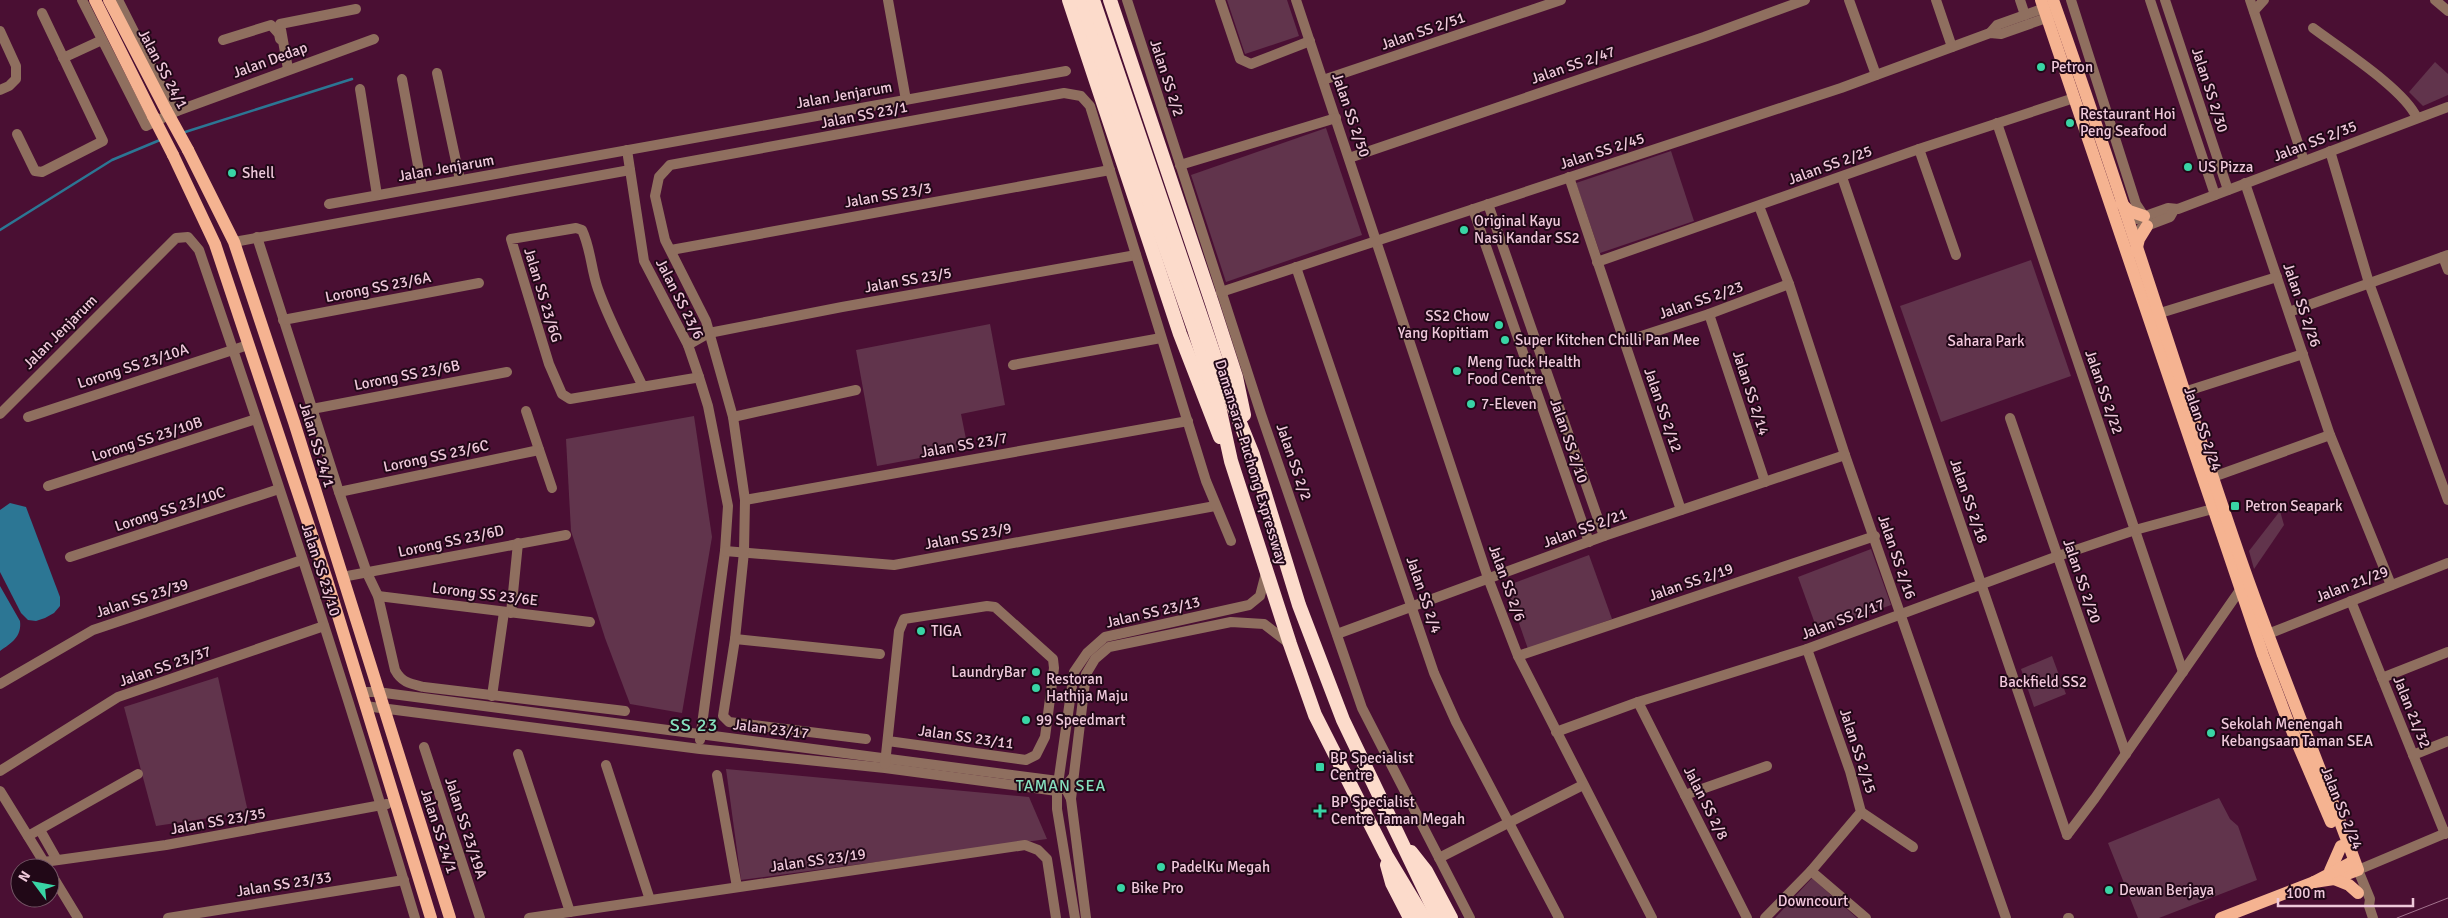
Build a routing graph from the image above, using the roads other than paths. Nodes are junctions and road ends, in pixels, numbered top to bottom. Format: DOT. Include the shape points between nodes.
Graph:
graph roads {
  1 [pos="82,0"];
  2 [pos="95,0"];
  3 [pos="110,0"];
  4 [pos="118,0"];
  5 [pos="888,0"];
  6 [pos="1069,0"];
  7 [pos="1082,0"];
  8 [pos="1093,0"];
  9 [pos="1110,0"];
  10 [pos="1127,0"];
  11 [pos="1220,0"];
  12 [pos="1561,0"];
  13 [pos="1805,0"];
  14 [pos="1849,0"];
  15 [pos="1936,0"];
  16 [pos="2020,0"];
  17 [pos="2071,0"];
  18 [pos="2150,0"];
  19 [pos="2164,0"];
  20 [pos="2250,0"];
  21 [pos="2264,0"];
  22 [pos="2435,0"];
  23 [pos="1299,1"];
  24 [pos="2050,8"];
  25 [pos="356,9"];
  26 [pos="2254,11"];
  27 [pos="2448,11"];
  28 [pos="42,13"];
  29 [pos="1073,14"];
  30 [pos="2025,15"];
  31 [pos="2313,28"];
  32 [pos="0,31"];
  33 [pos="1990,33"];
  34 [pos="374,39"];
  35 [pos="102,40"];
  36 [pos="223,40"];
  37 [pos="1310,41"];
  38 [pos="1952,47"];
  39 [pos="63,58"];
  40 [pos="286,69"];
  41 [pos="1066,71"];
  42 [pos="437,74"];
  43 [pos="1876,75"];
  44 [pos="402,80"];
  45 [pos="1323,80"];
  46 [pos="360,89"];
  47 [pos="0,90"];
  48 [pos="2074,98"];
  49 [pos="906,100"];
  50 [pos="2448,107"];
  51 [pos="171,110"];
  52 [pos="1336,118"];
  53 [pos="2417,118"];
  54 [pos="1997,123"];
  55 [pos="17,134"];
  56 [pos="1919,149"];
  57 [pos="627,150"];
  58 [pos="2330,151"];
  59 [pos="1349,158"];
  60 [pos="2304,161"];
  61 [pos="1180,165"];
  62 [pos="630,170"];
  63 [pos="1110,170"];
  64 [pos="1569,177"];
  65 [pos="1842,177"];
  66 [pos="460,180"];
  67 [pos="2245,183"];
  68 [pos="422,187"];
  69 [pos="2228,190"];
  70 [pos="377,195"];
  71 [pos="2215,195"];
  72 [pos="2121,203"];
  73 [pos="329,204"];
  74 [pos="1488,204"];
  75 [pos="1759,206"];
  76 [pos="1474,208"];
  77 [pos="2145,221"];
  78 [pos="2124,229"];
  79 [pos="188,237"];
  80 [pos="257,237"];
  81 [pos="1377,240"];
  82 [pos="234,242"];
  83 [pos="671,250"];
  84 [pos="2136,251"];
  85 [pos="1136,255"];
  86 [pos="1956,255"];
  87 [pos="2446,256"];
  88 [pos="1597,262"];
  89 [pos="1296,267"];
  90 [pos="2448,270"];
  91 [pos="2277,277"];
  92 [pos="479,283"];
  93 [pos="2369,283"];
  94 [pos="1789,284"];
  95 [pos="1221,292"];
  96 [pos="2289,312"];
  97 [pos="1709,314"];
  98 [pos="2157,314"];
  99 [pos="283,320"];
  100 [pos="1200,328"];
  101 [pos="709,333"];
  102 [pos="1161,338"];
  103 [pos="1623,342"];
  104 [pos="248,345"];
  105 [pos="688,345"];
  106 [pos="233,350"];
  107 [pos="2303,354"];
  108 [pos="1013,365"];
  109 [pos="507,372"];
  110 [pos="699,377"];
  111 [pos="643,387"];
  112 [pos="856,390"];
  113 [pos="2184,392"];
  114 [pos="312,409"];
  115 [pos="526,411"];
  116 [pos="0,414"];
  117 [pos="28,417"];
  118 [pos="732,418"];
  119 [pos="2010,418"];
  120 [pos="256,419"];
  121 [pos="1188,420"];
  122 [pos="2330,436"];
  123 [pos="539,450"];
  124 [pos="1845,454"];
  125 [pos="1253,455"];
  126 [pos="1231,461"];
  127 [pos="2213,477"];
  128 [pos="1765,482"];
  129 [pos="48,486"];
  130 [pos="552,488"];
  131 [pos="279,489"];
  132 [pos="339,492"];
  133 [pos="2209,495"];
  134 [pos="745,500"];
  135 [pos="2448,500"];
  136 [pos="1215,506"];
  137 [pos="2218,508"];
  138 [pos="1681,510"];
  139 [pos="2195,513"];
  140 [pos="2135,530"];
  141 [pos="566,535"];
  142 [pos="1604,536"];
  143 [pos="1875,536"];
  144 [pos="1231,542"];
  145 [pos="1589,542"];
  146 [pos="518,543"];
  147 [pos="725,551"];
  148 [pos="744,552"];
  149 [pos="2058,556"];
  150 [pos="70,557"];
  151 [pos="302,560"];
  152 [pos="2448,563"];
  153 [pos="1266,569"];
  154 [pos="367,573"];
  155 [pos="342,577"];
  156 [pos="1488,578"];
  157 [pos="1981,583"];
  158 [pos="2391,585"];
  159 [pos="2240,590"];
  160 [pos="378,596"];
  161 [pos="2351,601"];
  162 [pos="1412,606"];
  163 [pos="507,612"];
  164 [pos="1901,613"];
  165 [pos="590,622"];
  166 [pos="324,626"];
  167 [pos="1337,634"];
  168 [pos="2268,634"];
  169 [pos="735,639"];
  170 [pos="1290,644"];
  171 [pos="1807,649"];
  172 [pos="2448,652"];
  173 [pos="880,654"];
  174 [pos="2263,655"];
  175 [pos="1518,656"];
  176 [pos="2183,672"];
  177 [pos="2382,678"];
  178 [pos="0,684"];
  179 [pos="361,692"];
  180 [pos="378,692"];
  181 [pos="492,696"];
  182 [pos="1638,702"];
  183 [pos="365,706"];
  184 [pos="382,706"];
  185 [pos="625,711"];
  186 [pos="1556,732"];
  187 [pos="701,736"];
  188 [pos="866,739"];
  189 [pos="888,741"];
  190 [pos="2448,741"];
  191 [pos="424,747"];
  192 [pos="700,749"];
  193 [pos="518,754"];
  194 [pos="2126,754"];
  195 [pos="2413,755"];
  196 [pos="1061,762"];
  197 [pos="885,763"];
  198 [pos="606,765"];
  199 [pos="1768,766"];
  200 [pos="0,771"];
  201 [pos="138,774"];
  202 [pos="717,775"];
  203 [pos="1073,777"];
  204 [pos="1035,783"];
  205 [pos="1583,785"];
  206 [pos="1060,786"];
  207 [pos="0,791"];
  208 [pos="1685,796"];
  209 [pos="1071,799"];
  210 [pos="396,803"];
  211 [pos="381,805"];
  212 [pos="1057,809"];
  213 [pos="1861,812"];
  214 [pos="1509,822"];
  215 [pos="40,830"];
  216 [pos="2446,833"];
  217 [pos="28,836"];
  218 [pos="1402,842"];
  219 [pos="2341,846"];
  220 [pos="1913,847"];
  221 [pos="1386,855"];
  222 [pos="42,858"];
  223 [pos="56,858"];
  224 [pos="1439,858"];
  225 [pos="60,860"];
  226 [pos="2352,867"];
  227 [pos="1811,871"];
  228 [pos="2332,875"];
  229 [pos="404,880"];
  230 [pos="60,888"];
  231 [pos="737,888"];
  232 [pos="2358,893"];
  233 [pos="650,900"];
  234 [pos="2368,906"];
  235 [pos="570,912"];
  236 [pos="78,918"];
  237 [pos="168,918"];
  238 [pos="415,918"];
  239 [pos="431,918"];
  240 [pos="450,918"];
  241 [pos="480,918"];
  242 [pos="529,918"];
  243 [pos="1056,918"];
  244 [pos="1075,918"];
  245 [pos="1086,918"];
  246 [pos="1410,918"];
  247 [pos="1424,918"];
  248 [pos="1438,918"];
  249 [pos="1451,918"];
  250 [pos="1470,918"];
  251 [pos="1559,918"];
  252 [pos="1652,918"];
  253 [pos="1747,918"];
  254 [pos="1765,918"];
  255 [pos="1866,918"];
  256 [pos="2006,918"];
  257 [pos="2221,918"];
  258 [pos="2373,918"];
  1 -- 35 [label="street"];
  2 -- 104 [label="main road, Jalan SS 24/1, bridge" via="215,244"];
  3 -- 51 [label="main road, Jalan SS 24/1"];
  4 -- 51 [label="street"];
  5 -- 49 [label="street"];
  6 -- 29 [label="highway"];
  7 -- 29 [label="highway"];
  7 -- 100 [label="highway, Damansara–Puchong Expressway" via="1118,112"];
  8 -- 100 [label="highway, Damansara–Puchong Expressway"];
  9 -- 125 [label="highway" via="1236,377"];
  10 -- 61 [label="street, Jalan SS 2/2"];
  11 -- 37 [label="street" via="1240,59 1245,63 1251,64"];
  12 -- 45 [label="street, Jalan SS 2/51"];
  13 -- 59 [label="street, Jalan SS 2/47"];
  14 -- 43 [label="street"];
  15 -- 38 [label="street"];
  16 -- 30 [label="street"];
  17 -- 77 [label="street" via="2136,204"];
  18 -- 71 [label="street"];
  19 -- 69 [label="street, Jalan SS 2/30"];
  20 -- 26 [label="street"];
  21 -- 26 [label="street"];
  22 -- 27 [label="street"];
  23 -- 37 [label="street, Jalan SS 2/50"];
  24 -- 30 [label="street, Jalan SS 2/45"];
  24 -- 33 [label="street, Jalan SS 2/45" via="2001,34"];
  24 -- 48 [label="main road, Jalan SS 2/24"];
  24 -- 72 [label="main road, Jalan SS 2/24"];
  25 -- 40 [label="street" via="280,24"];
  26 -- 60 [label="street"];
  28 -- 39 [label="street"];
  29 -- 126 [label="highway" via="1180,334 1210,416"];
  30 -- 33 [label="street, Jalan SS 2/45" via="1997,25"];
  31 -- 53 [label="street" via="2390,86 2413,109"];
  32 -- 47 [label="street" via="16,66 16,79"];
  33 -- 38 [label="street, Jalan SS 2/45"];
  34 -- 40 [label="street, Jalan Dedap"];
  35 -- 39 [label="street"];
  35 -- 51 [label="street, Jalan Dedap" via="146,126"];
  36 -- 40 [label="street" via="270,25 279,34"];
  37 -- 45 [label="street, Jalan SS 2/50"];
  38 -- 43 [label="street, Jalan SS 2/45"];
  39 -- 55 [label="street" via="103,141 42,172 35,171"];
  40 -- 51 [label="street, Jalan Dedap"];
  41 -- 49 [label="street, Jalan Jenjarum"];
  42 -- 66 [label="street"];
  43 -- 64 [label="street, Jalan SS 2/45"];
  44 -- 68 [label="street"];
  45 -- 52 [label="street, Jalan SS 2/50"];
  46 -- 70 [label="street"];
  48 -- 54 [label="street, Jalan SS 2/25"];
  48 -- 78 [label="main road, Jalan SS 2/24"];
  49 -- 57 [label="street, Jalan Jenjarum"];
  50 -- 53 [label="street, Jalan SS 2/35"];
  51 -- 82 [label="main road, Jalan SS 24/1, bridge"];
  52 -- 59 [label="street, Jalan SS 2/50"];
  52 -- 61 [label="street"];
  53 -- 58 [label="street, Jalan SS 2/35"];
  54 -- 56 [label="street, Jalan SS 2/25"];
  54 -- 140 [label="street, Jalan SS 2/22"];
  56 -- 65 [label="street, Jalan SS 2/25"];
  56 -- 86 [label="street"];
  57 -- 62 [label="street"];
  57 -- 66 [label="street, Jalan Jenjarum"];
  58 -- 60 [label="street, Jalan SS 2/35"];
  58 -- 93 [label="street"];
  59 -- 81 [label="street, Jalan SS 2/50"];
  60 -- 67 [label="street, Jalan SS 2/35"];
  61 -- 95 [label="street, Jalan SS 2/2"];
  62 -- 80 [label="street"];
  62 -- 105 [label="street, Jalan SS 23/6" via="644,261"];
  63 -- 83 [label="street, Jalan SS 23/3"];
  63 -- 83 [label="street, Jalan SS 23/1" via="1090,106 1081,96 1064,93 670,165 659,177 655,196 665,240"];
  63 -- 85 [label="street"];
  64 -- 74 [label="street, Jalan SS 2/45"];
  64 -- 88 [label="street, Jalan SS 2/12"];
  65 -- 75 [label="street, Jalan SS 2/25"];
  65 -- 157 [label="street, Jalan SS 2/18"];
  66 -- 68 [label="street, Jalan Jenjarum"];
  67 -- 69 [label="street, Jalan SS 2/35"];
  67 -- 91 [label="street, Jalan SS 2/26"];
  68 -- 70 [label="street, Jalan Jenjarum"];
  69 -- 71 [label="street, Jalan SS 2/35"];
  70 -- 73 [label="street, Jalan Jenjarum"];
  71 -- 77 [label="street, Jalan SS 2/35" via="2174,210 2168,208"];
  72 -- 77 [label="main road"];
  72 -- 78 [label="main road, Jalan SS 2/24"];
  74 -- 76 [label="street, Jalan SS 2/45"];
  74 -- 142 [label="street, Jalan SS 2/10"];
  75 -- 88 [label="street, Jalan SS 2/25"];
  75 -- 94 [label="street, Jalan SS 2/16"];
  76 -- 81 [label="street, Jalan SS 2/45"];
  76 -- 145 [label="street, Jalan SS 2/10"];
  77 -- 78 [label="street, Jalan SS 2/35"];
  77 -- 84 [label="main road"];
  78 -- 84 [label="main road, Jalan SS 2/24"];
  78 -- 133 [label="main road, Jalan SS 2/24"];
  79 -- 106 [label="street, Jalan SS 23/10" via="199,250"];
  79 -- 116 [label="street, Jalan Jenjarum" via="176,238"];
  80 -- 82 [label="street"];
  80 -- 99 [label="street"];
  81 -- 89 [label="street, Jalan SS 2/45"];
  81 -- 156 [label="street, Jalan SS 2/6"];
  82 -- 155 [label="main road, Jalan SS 24/1"];
  83 -- 101 [label="street"];
  84 -- 98 [label="main road, Jalan SS 2/24"];
  85 -- 101 [label="street, Jalan SS 23/5"];
  85 -- 102 [label="street"];
  87 -- 90 [label="street"];
  87 -- 93 [label="street"];
  88 -- 103 [label="street, Jalan SS 2/12"];
  89 -- 95 [label="street, Jalan SS 2/45"];
  89 -- 162 [label="street, Jalan SS 2/4"];
  91 -- 96 [label="street, Jalan SS 2/26"];
  91 -- 98 [label="street"];
  92 -- 99 [label="street, Lorong SS 23/6A"];
  93 -- 96 [label="street"];
  93 -- 135 [label="street"];
  94 -- 97 [label="street, Jalan SS 2/23"];
  94 -- 124 [label="street, Jalan SS 2/16"];
  95 -- 167 [label="street, Jalan SS 2/2"];
  96 -- 107 [label="street, Jalan SS 2/26"];
  97 -- 103 [label="street, Jalan SS 2/23"];
  97 -- 128 [label="street, Jalan SS 2/14"];
  98 -- 113 [label="main road, Jalan SS 2/24"];
  99 -- 114 [label="street"];
  100 -- 125 [label="highway, Damansara–Puchong Expressway"];
  100 -- 126 [label="highway, Damansara–Puchong Expressway"];
  101 -- 105 [label="street, Jalan SS 23/5"];
  101 -- 118 [label="street"];
  102 -- 108 [label="street"];
  102 -- 121 [label="street"];
  103 -- 138 [label="street, Jalan SS 2/12"];
  104 -- 106 [label="street, Lorong SS 23/10A"];
  104 -- 179 [label="main road, Jalan SS 24/1"];
  105 -- 110 [label="street, Jalan SS 23/6"];
  106 -- 117 [label="street, Lorong SS 23/10A"];
  106 -- 120 [label="street, Jalan SS 23/10"];
  107 -- 113 [label="street"];
  107 -- 122 [label="street, Jalan SS 2/26"];
  109 -- 114 [label="street, Lorong SS 23/6B"];
  110 -- 111 [label="street, Jalan SS 23/6G"];
  110 -- 147 [label="street, Jalan SS 23/6" via="728,506"];
  111 -- 111 [label="street, Jalan SS 23/6G" via="570,399 562,394 549,364 511,239 576,228 582,230 602,302"];
  112 -- 118 [label="street"];
  113 -- 127 [label="main road, Jalan SS 2/24"];
  114 -- 132 [label="street"];
  115 -- 123 [label="street"];
  118 -- 134 [label="street"];
  119 -- 149 [label="street, Jalan SS 2/20"];
  120 -- 129 [label="street, Lorong SS 23/10B"];
  120 -- 131 [label="street, Jalan SS 23/10"];
  121 -- 134 [label="street, Jalan SS 23/7"];
  121 -- 136 [label="street"];
  122 -- 127 [label="street"];
  122 -- 158 [label="street, Jalan SS 2/26"];
  123 -- 130 [label="street"];
  123 -- 132 [label="street, Lorong SS 23/6C"];
  124 -- 128 [label="street, Jalan SS 2/21"];
  124 -- 143 [label="street, Jalan SS 2/16"];
  125 -- 218 [label="highway, Damansara–Puchong Expressway" via="1299,606 1329,685"];
  126 -- 153 [label="highway, Damansara–Puchong Expressway"];
  127 -- 137 [label="main road, Jalan SS 2/24"];
  128 -- 138 [label="street, Jalan SS 2/21"];
  131 -- 150 [label="street, Lorong SS 23/10C"];
  131 -- 151 [label="street, Jalan SS 23/10"];
  132 -- 154 [label="street"];
  133 -- 137 [label="main road, Jalan SS 2/24"];
  133 -- 139 [label="street"];
  134 -- 148 [label="street"];
  136 -- 144 [label="street"];
  136 -- 148 [label="street, Jalan SS 23/9" via="894,565"];
  137 -- 139 [label="street, Jalan SS 2/17"];
  137 -- 159 [label="main road, Jalan SS 2/24"];
  137 -- 168 [label="main road, Jalan SS 2/24"];
  138 -- 142 [label="street, Jalan SS 2/21"];
  139 -- 140 [label="street, Jalan SS 2/17"];
  140 -- 149 [label="street, Jalan SS 2/17"];
  140 -- 176 [label="street, Jalan SS 2/22"];
  141 -- 146 [label="street, Lorong SS 23/6D"];
  142 -- 145 [label="street, Jalan SS 2/21"];
  143 -- 164 [label="street, Jalan SS 2/16"];
  143 -- 175 [label="street, Jalan SS 2/19"];
  145 -- 156 [label="street, Jalan SS 2/21"];
  146 -- 154 [label="street, Lorong SS 23/6D"];
  146 -- 163 [label="street"];
  147 -- 148 [label="street, Jalan SS 23/9"];
  147 -- 187 [label="street, Jalan SS 23/6"];
  148 -- 169 [label="street"];
  149 -- 157 [label="street, Jalan SS 2/17"];
  149 -- 194 [label="street, Jalan SS 2/20"];
  151 -- 166 [label="street, Jalan SS 23/10"];
  151 -- 178 [label="street, Jalan SS 23/39" via="93,630"];
  152 -- 158 [label="street, Jalan 21/29"];
  153 -- 170 [label="highway, Damansara–Puchong Expressway"];
  153 -- 196 [label="street, Jalan SS 23/13" via="1260,596 1249,605 1105,637 1087,653 1074,672"];
  154 -- 155 [label="street, Lorong SS 23/6D"];
  154 -- 160 [label="street"];
  155 -- 180 [label="main road, Jalan SS 24/1"];
  156 -- 162 [label="street, Jalan SS 2/21"];
  156 -- 175 [label="street, Jalan SS 2/6"];
  157 -- 164 [label="street, Jalan SS 2/17"];
  157 -- 194 [label="street, Jalan SS 2/18" via="2067,835"];
  158 -- 161 [label="street, Jalan 21/29"];
  159 -- 174 [label="main road, Jalan SS 2/24"];
  159 -- 176 [label="street"];
  160 -- 163 [label="street, Lorong SS 23/6E"];
  160 -- 181 [label="street" via="395,670 405,682"];
  161 -- 168 [label="street, Jalan 21/29"];
  161 -- 177 [label="street, Jalan 21/32"];
  162 -- 167 [label="street, Jalan SS 2/21"];
  162 -- 214 [label="street, Jalan SS 2/4" via="1456,722"];
  163 -- 165 [label="street, Lorong SS 23/6E"];
  163 -- 181 [label="street"];
  164 -- 171 [label="street, Jalan SS 2/17"];
  164 -- 256 [label="street, Jalan SS 2/16"];
  166 -- 200 [label="street, Jalan SS 23/37" via="118,697"];
  166 -- 211 [label="street, Jalan SS 23/10"];
  167 -- 224 [label="street, Jalan SS 2/2" via="1362,708"];
  168 -- 174 [label="main road" via="2263,639"];
  168 -- 226 [label="main road, Jalan SS 2/24"];
  169 -- 173 [label="street"];
  169 -- 188 [label="street" via="725,719"];
  170 -- 203 [label="street, Jalan SS 23/13" via="1264,624 1231,622 1109,647 1095,659 1086,674"];
  170 -- 221 [label="highway, Damansara–Puchong Expressway" via="1315,715"];
  171 -- 182 [label="street, Jalan SS 2/17"];
  171 -- 213 [label="street, Jalan SS 2/15"];
  172 -- 177 [label="street"];
  174 -- 219 [label="main road, Jalan SS 2/24"];
  175 -- 186 [label="street, Jalan SS 2/6"];
  176 -- 194 [label="street"];
  177 -- 195 [label="street, Jalan 21/32"];
  179 -- 180 [label="street, Jalan 23/17"];
  179 -- 183 [label="main road, Jalan SS 24/1"];
  180 -- 184 [label="main road, Jalan SS 24/1"];
  180 -- 187 [label="street, Jalan 23/17"];
  181 -- 185 [label="street"];
  182 -- 186 [label="street, Jalan SS 2/17"];
  182 -- 208 [label="street, Jalan SS 2/8"];
  183 -- 184 [label="street, Jalan 23/17"];
  183 -- 210 [label="main road, Jalan SS 24/1"];
  184 -- 192 [label="street, Jalan 23/17"];
  184 -- 240 [label="main road, Jalan SS 24/1"];
  186 -- 205 [label="street, Jalan SS 2/6"];
  187 -- 192 [label="street, Jalan SS 23/6"];
  187 -- 197 [label="street, Jalan 23/17"];
  189 -- 189 [label="street, Jalan SS 23/11" via="898,631 904,619 995,607 1053,658 1045,737 1036,755 1026,760"];
  189 -- 197 [label="street, Jalan SS 23/11"];
  190 -- 195 [label="street"];
  191 -- 241 [label="street, Jalan SS 23/19A"];
  192 -- 197 [label="street, Jalan 23/17"];
  193 -- 235 [label="street"];
  195 -- 216 [label="street, Jalan 21/32"];
  196 -- 204 [label="street"];
  196 -- 206 [label="street, Jalan SS 23/13"];
  197 -- 204 [label="street, Jalan 23/17"];
  198 -- 233 [label="street"];
  199 -- 208 [label="street"];
  201 -- 215 [label="street"];
  202 -- 231 [label="street"];
  203 -- 206 [label="street"];
  203 -- 209 [label="street, Jalan SS 23/13"];
  204 -- 206 [label="street, Jalan 23/17"];
  204 -- 212 [label="street"];
  205 -- 214 [label="street"];
  205 -- 252 [label="street, Jalan SS 2/6"];
  206 -- 209 [label="street"];
  206 -- 212 [label="street, Jalan SS 23/13"];
  207 -- 217 [label="street"];
  208 -- 253 [label="street, Jalan SS 2/8"];
  209 -- 245 [label="street, Jalan SS 23/13"];
  210 -- 211 [label="street, Jalan SS 23/35"];
  210 -- 239 [label="main road, Jalan SS 24/1"];
  211 -- 225 [label="street, Jalan SS 23/35" via="176,844"];
  211 -- 229 [label="street, Jalan SS 23/10"];
  212 -- 244 [label="street, Jalan SS 23/13"];
  213 -- 220 [label="street"];
  213 -- 227 [label="street, Jalan SS 2/15"];
  214 -- 224 [label="street"];
  214 -- 251 [label="street, Jalan SS 2/4"];
  215 -- 217 [label="street"];
  215 -- 223 [label="street"];
  216 -- 226 [label="street"];
  217 -- 222 [label="street"];
  218 -- 248 [label="highway, Damansara–Puchong Expressway"];
  218 -- 249 [label="highway" via="1426,871"];
  219 -- 226 [label="main road, Jalan SS 2/24"];
  219 -- 228 [label="main road"];
  221 -- 246 [label="highway" via="1392,883"];
  221 -- 247 [label="highway, Damansara–Puchong Expressway"];
  224 -- 250 [label="street, Jalan SS 2/2"];
  226 -- 228 [label="main road"];
  226 -- 232 [label="street"];
  226 -- 234 [label="street" via="2370,899"];
  227 -- 254 [label="street, Jalan SS 2/15"];
  227 -- 255 [label="street"];
  228 -- 232 [label="main road"];
  228 -- 257 [label="main road"];
  229 -- 237 [label="street, Jalan SS 23/33"];
  229 -- 238 [label="street, Jalan SS 23/10"];
  230 -- 236 [label="street"];
  231 -- 233 [label="street, Jalan SS 23/19"];
  231 -- 243 [label="street, Jalan SS 23/19" via="1026,845 1048,859"];
  232 -- 234 [label="street"];
  233 -- 235 [label="street, Jalan SS 23/19"];
  234 -- 258 [label="street"];
  235 -- 242 [label="street, Jalan SS 23/19"];
}
